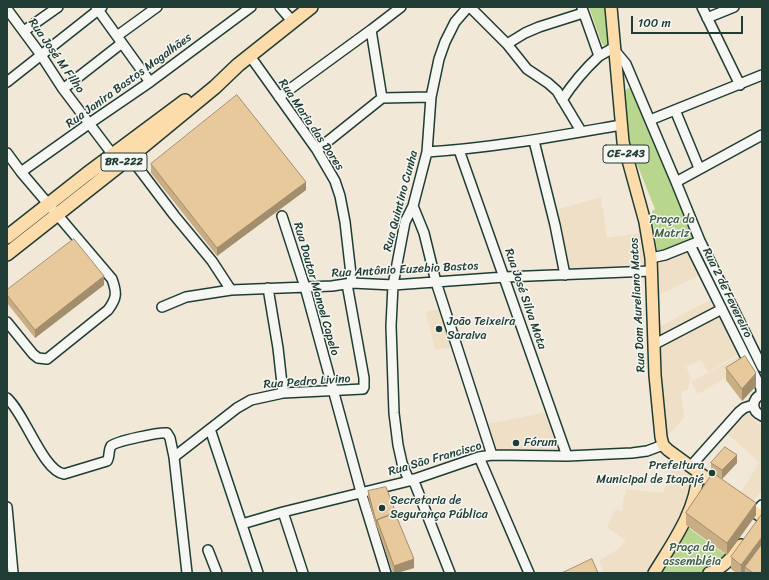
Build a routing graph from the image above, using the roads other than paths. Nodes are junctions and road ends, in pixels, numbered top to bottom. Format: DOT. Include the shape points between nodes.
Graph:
graph roads {
  1 [pos="58,7"];
  2 [pos="157,7"];
  3 [pos="251,7"];
  4 [pos="280,7"];
  5 [pos="311,7"];
  6 [pos="401,7"];
  7 [pos="612,7"];
  8 [pos="702,7"];
  9 [pos="734,7"];
  10 [pos="99,8"];
  11 [pos="472,8"];
  12 [pos="7,9"];
  13 [pos="583,10"];
  14 [pos="707,18"];
  15 [pos="293,22"];
  16 [pos="371,30"];
  17 [pos="24,31"];
  18 [pos="120,40"];
  19 [pos="507,44"];
  20 [pos="615,50"];
  21 [pos="41,55"];
  22 [pos="250,56"];
  23 [pos="599,56"];
  24 [pos="238,65"];
  25 [pos="762,75"];
  26 [pos="7,82"];
  27 [pos="150,82"];
  28 [pos="740,85"];
  29 [pos="63,89"];
  30 [pos="279,97"];
  31 [pos="431,97"];
  32 [pos="382,98"];
  33 [pos="562,100"];
  34 [pos="674,110"];
  35 [pos="650,120"];
  36 [pos="90,123"];
  37 [pos="621,125"];
  38 [pos="581,132"];
  39 [pos="762,135"];
  40 [pos="534,141"];
  41 [pos="317,150"];
  42 [pos="460,150"];
  43 [pos="427,152"];
  44 [pos="7,153"];
  45 [pos="113,155"];
  46 [pos="130,157"];
  47 [pos="699,168"];
  48 [pos="21,172"];
  49 [pos="676,182"];
  50 [pos="48,204"];
  51 [pos="413,206"];
  52 [pos="56,214"];
  53 [pos="282,216"];
  54 [pos="7,237"];
  55 [pos="700,241"];
  56 [pos="690,245"];
  57 [pos="7,254"];
  58 [pos="651,258"];
  59 [pos="651,271"];
  60 [pos="565,275"];
  61 [pos="505,277"];
  62 [pos="436,282"];
  63 [pos="349,284"];
  64 [pos="393,285"];
  65 [pos="305,287"];
  66 [pos="268,288"];
  67 [pos="231,290"];
  68 [pos="162,307"];
  69 [pos="722,310"];
  70 [pos="7,322"];
  71 [pos="655,344"];
  72 [pos="762,367"];
  73 [pos="364,387"];
  74 [pos="333,392"];
  75 [pos="283,393"];
  76 [pos="761,394"];
  77 [pos="7,398"];
  78 [pos="753,405"];
  79 [pos="762,416"];
  80 [pos="210,428"];
  81 [pos="663,445"];
  82 [pos="492,455"];
  83 [pos="567,456"];
  84 [pos="174,457"];
  85 [pos="479,457"];
  86 [pos="694,470"];
  87 [pos="411,480"];
  88 [pos="360,492"];
  89 [pos="7,507"];
  90 [pos="283,512"];
  91 [pos="760,515"];
  92 [pos="242,524"];
  93 [pos="747,537"];
  94 [pos="9,548"];
  95 [pos="208,550"];
  96 [pos="717,572"];
  97 [pos="13,573"];
  98 [pos="187,573"];
  99 [pos="217,573"];
  100 [pos="258,573"];
  101 [pos="303,573"];
  102 [pos="386,573"];
  103 [pos="450,573"];
  104 [pos="529,573"];
  105 [pos="654,573"];
  1 -- 17 [label="street"];
  2 -- 18 [label="street"];
  3 -- 27 [label="street, Rua Janira Bastos Magalhães"];
  4 -- 15 [label="street"];
  5 -- 15 [label="highway, BR-222"];
  6 -- 16 [label="street"];
  7 -- 20 [label="main road, CE-243"];
  8 -- 14 [label="street"];
  9 -- 14 [label="street"];
  10 -- 18 [label="street"];
  10 -- 21 [label="street"];
  11 -- 19 [label="street"];
  11 -- 31 [label="street, Rua Quintino Cunha" via="455,22 445,42"];
  12 -- 17 [label="street, Rua José M Filho"];
  13 -- 19 [label="street" via="538,27"];
  13 -- 23 [label="street"];
  14 -- 28 [label="street"];
  15 -- 22 [label="highway, BR-222"];
  16 -- 30 [label="street"];
  16 -- 32 [label="street"];
  17 -- 21 [label="street, Rua José M Filho"];
  18 -- 27 [label="street"];
  18 -- 29 [label="street"];
  19 -- 33 [label="street" via="527,69 548,83"];
  20 -- 23 [label="street"];
  20 -- 35 [label="street, Rua 2 de Fevereiro" via="626,64"];
  20 -- 37 [label="main road, Rua Dom Aureliano Matos / CE-243"];
  21 -- 26 [label="street"];
  21 -- 29 [label="street, Rua José M Filho"];
  22 -- 24 [label="highway, BR-222"];
  22 -- 30 [label="street, Rua Maria das Dores"];
  23 -- 33 [label="street" via="573,83"];
  24 -- 45 [label="highway, BR-222"];
  24 -- 46 [label="highway, BR-222"];
  25 -- 28 [label="street"];
  27 -- 36 [label="street, Rua Janira Bastos Magalhães"];
  28 -- 34 [label="street"];
  29 -- 36 [label="street, Rua José M Filho"];
  30 -- 41 [label="street, Rua Maria das Dores"];
  31 -- 32 [label="street"];
  31 -- 43 [label="street, Rua Quintino Cunha"];
  32 -- 41 [label="street"];
  33 -- 38 [label="street"];
  34 -- 35 [label="street"];
  34 -- 47 [label="street"];
  35 -- 49 [label="street, Rua 2 de Fevereiro"];
  36 -- 45 [label="street, Rua José M Filho"];
  36 -- 48 [label="street, Rua Janira Bastos Magalhães"];
  37 -- 38 [label="street"];
  37 -- 58 [label="main road, Rua Dom Aureliano Matos / CE-243" via="622,142 645,222"];
  38 -- 40 [label="street"];
  39 -- 47 [label="street"];
  40 -- 42 [label="street"];
  40 -- 60 [label="street"];
  41 -- 63 [label="street, Rua Maria das Dores" via="335,181 340,196 349,249"];
  42 -- 43 [label="street"];
  42 -- 61 [label="street, Rua José Silva Mota"];
  43 -- 51 [label="street, Rua Quintino Cunha"];
  44 -- 48 [label="street"];
  45 -- 50 [label="highway, BR-222"];
  46 -- 52 [label="highway, BR-222"];
  46 -- 67 [label="street" via="212,261"];
  47 -- 49 [label="street"];
  48 -- 50 [label="street"];
  49 -- 55 [label="street, Rua 2 de Fevereiro"];
  50 -- 52 [label="street"];
  50 -- 54 [label="highway, BR-222"];
  51 -- 62 [label="street" via="424,233"];
  51 -- 64 [label="street, Rua Quintino Cunha" via="405,222"];
  52 -- 57 [label="highway, BR-222"];
  52 -- 70 [label="street" via="112,279 116,295 113,303 88,327 47,358 38,358 33,354"];
  53 -- 65 [label="street, Rua Doutor Manoel Capelo"];
  55 -- 56 [label="street"];
  55 -- 72 [label="street, Rua 2 de Fevereiro"];
  56 -- 58 [label="street"];
  56 -- 69 [label="street, Rua 2 de Fevereiro"];
  58 -- 59 [label="main road, Rua Dom Aureliano Matos / CE-243"];
  59 -- 60 [label="street, Rua Antônio Euzebio Bastos"];
  59 -- 71 [label="main road, Rua Dom Aureliano Matos / CE-243"];
  60 -- 61 [label="street, Rua Antônio Euzebio Bastos"];
  61 -- 62 [label="street, Rua Antônio Euzebio Bastos"];
  61 -- 83 [label="street, Rua José Silva Mota"];
  62 -- 64 [label="street, Rua Antônio Euzebio Bastos"];
  62 -- 82 [label="street"];
  63 -- 64 [label="street, Rua Antônio Euzebio Bastos"];
  63 -- 65 [label="street, Rua Antônio Euzebio Bastos"];
  63 -- 73 [label="street, Rua Maria das Dores"];
  64 -- 87 [label="street, Rua Quintino Cunha" via="391,326 394,413 402,463"];
  65 -- 66 [label="street, Rua Antônio Euzebio Bastos"];
  65 -- 74 [label="street, Rua Doutor Manoel Capelo"];
  66 -- 67 [label="street, Rua Antônio Euzebio Bastos"];
  66 -- 75 [label="street"];
  67 -- 68 [label="street, Rua Antônio Euzebio Bastos" via="186,298"];
  69 -- 71 [label="street"];
  69 -- 76 [label="street, Rua 2 de Fevereiro" via="761,388"];
  71 -- 81 [label="main road, Rua Dom Aureliano Matos / CE-243"];
  73 -- 74 [label="street, Rua Pedro Livino" via="359,390"];
  74 -- 75 [label="street, Rua Pedro Livino"];
  74 -- 88 [label="street, Rua Doutor Manoel Capelo"];
  75 -- 80 [label="street, Rua Pedro Livino" via="251,400"];
  76 -- 78 [label="street"];
  77 -- 84 [label="street" via="17,409 42,455 59,474 107,461 114,444 165,433 170,438"];
  78 -- 79 [label="street" via="755,412"];
  78 -- 86 [label="street" via="739,412"];
  80 -- 84 [label="street, Rua Pedro Livino"];
  80 -- 92 [label="street"];
  81 -- 83 [label="street, Rua São Francisco" via="648,451 632,453"];
  81 -- 86 [label="main road"];
  82 -- 83 [label="street, Rua São Francisco"];
  82 -- 85 [label="street, Rua São Francisco"];
  84 -- 98 [label="street"];
  85 -- 87 [label="street, Rua São Francisco"];
  85 -- 104 [label="street"];
  86 -- 91 [label="main road"];
  86 -- 105 [label="main road" via="695,494 681,530"];
  87 -- 88 [label="street, Rua São Francisco"];
  87 -- 103 [label="street, Rua Quintino Cunha"];
  88 -- 90 [label="street, Rua São Francisco"];
  88 -- 102 [label="street, Rua Doutor Manoel Capelo"];
  89 -- 94 [label="street"];
  90 -- 92 [label="street, Rua São Francisco"];
  90 -- 101 [label="street"];
  92 -- 100 [label="street"];
  93 -- 96 [label="main road"];
  94 -- 97 [label="street"];
  95 -- 99 [label="street"];
}
